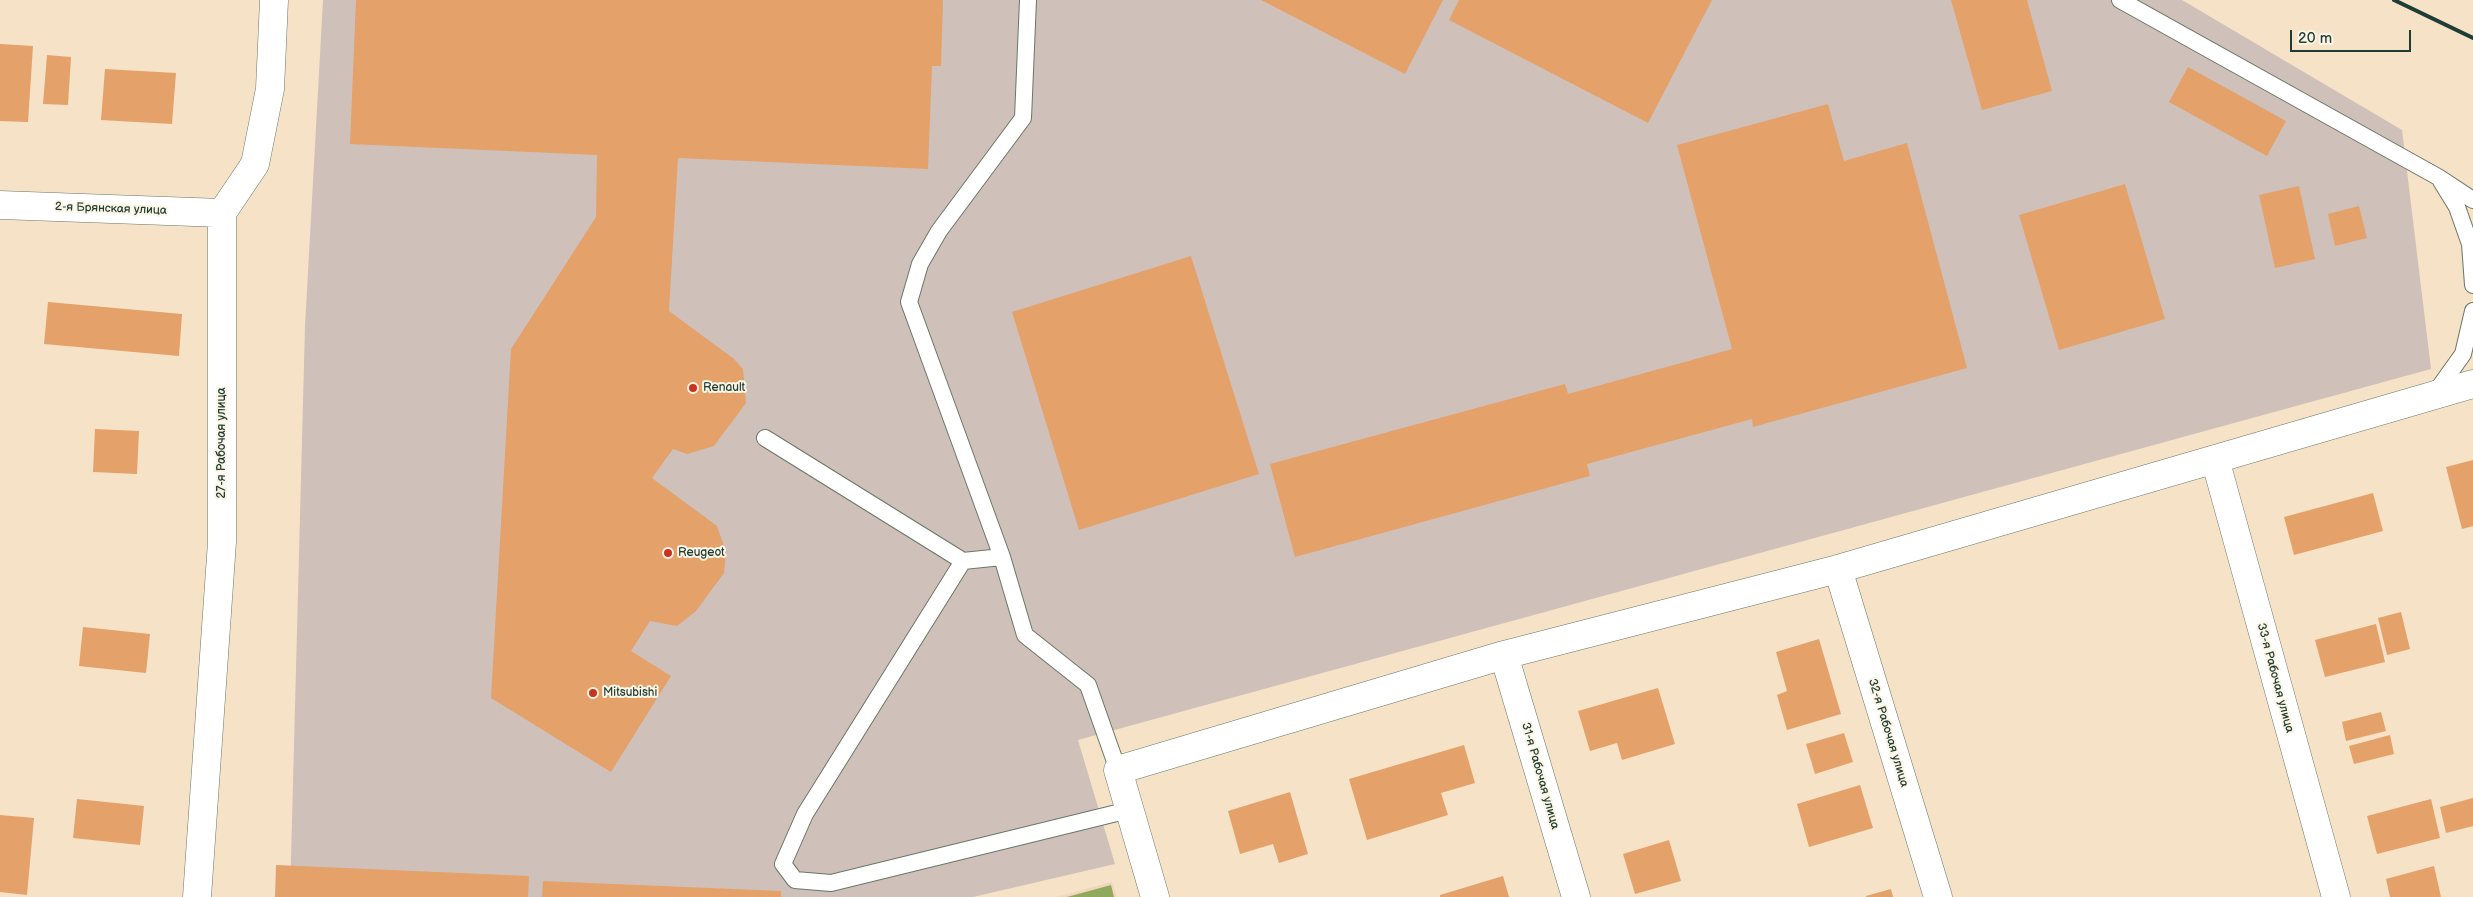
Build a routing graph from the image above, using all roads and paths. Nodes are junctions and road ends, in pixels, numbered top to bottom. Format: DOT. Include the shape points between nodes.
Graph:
graph roads {
  1 [pos="274,0"];
  2 [pos="1028,0"];
  3 [pos="2120,0"];
  4 [pos="2438,177"];
  5 [pos="2473,200"];
  6 [pos="0,206"];
  7 [pos="222,213"];
  8 [pos="2473,285"];
  9 [pos="2473,311"];
  10 [pos="2473,384"];
  11 [pos="2433,396"];
  12 [pos="765,438"];
  13 [pos="2215,459"];
  14 [pos="1002,557"];
  15 [pos="963,561"];
  16 [pos="1838,568"];
  17 [pos="1504,656"];
  18 [pos="1118,770"];
  19 [pos="1129,810"];
  20 [pos="197,897"];
  21 [pos="1155,897"];
  22 [pos="1576,897"];
  23 [pos="1938,897"];
  24 [pos="2336,897"];
  1 -- 7 [label="street" via="270,89 255,164"];
  2 -- 14 [label="lane" via="1023,118 939,231 920,264 908,302"];
  3 -- 4 [label="lane"];
  4 -- 5 [label="lane"];
  4 -- 8 [label="lane" via="2456,207 2470,244"];
  6 -- 7 [label="street, 2-я Брянская улица"];
  7 -- 20 [label="street, 27-я Рабочая улица" via="222,542"];
  9 -- 11 [label="lane" via="2463,354"];
  10 -- 11 [label="street"];
  11 -- 13 [label="street"];
  12 -- 15 [label="lane"];
  13 -- 16 [label="street"];
  13 -- 24 [label="street, 33-я Рабочая улица"];
  14 -- 15 [label="lane"];
  14 -- 18 [label="lane" via="1025,635 1088,685"];
  15 -- 19 [label="lane" via="805,814 783,864 795,880 831,883"];
  16 -- 17 [label="street"];
  16 -- 23 [label="street, 32-я Рабочая улица"];
  17 -- 18 [label="street"];
  17 -- 22 [label="street, 31-я Рабочая улица"];
  18 -- 19 [label="street"];
  19 -- 21 [label="street"];
}
